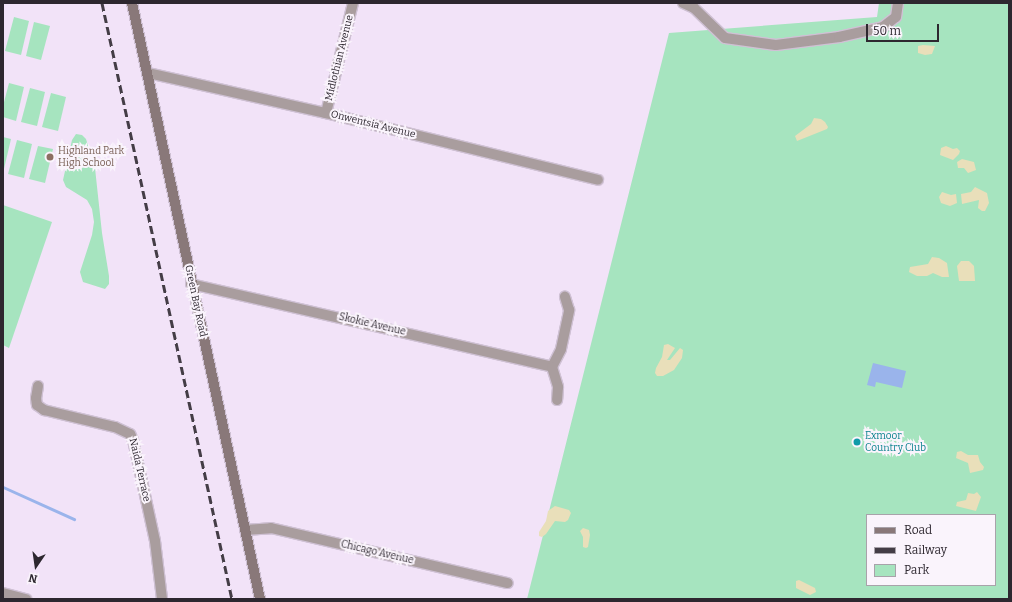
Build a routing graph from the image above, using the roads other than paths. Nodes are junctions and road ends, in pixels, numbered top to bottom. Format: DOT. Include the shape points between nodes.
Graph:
graph roads {
  1 [pos="132,3"];
  2 [pos="353,3"];
  3 [pos="683,3"];
  4 [pos="898,3"];
  5 [pos="148,73"];
  6 [pos="326,114"];
  7 [pos="598,180"];
  8 [pos="191,284"];
  9 [pos="565,297"];
  10 [pos="552,367"];
  11 [pos="38,386"];
  12 [pos="557,400"];
  13 [pos="245,530"];
  14 [pos="508,583"];
  15 [pos="3,593"];
  16 [pos="26,599"];
  17 [pos="162,599"];
  18 [pos="260,599"];
  1 -- 5 [label="main road, Green Bay Road"];
  2 -- 6 [label="street, Midlothian Avenue"];
  3 -- 4 [label="street" via="694,8 725,38 776,45 828,39 883,27 896,17"];
  5 -- 6 [label="street, Onwentsia Avenue"];
  5 -- 8 [label="main road, Green Bay Road"];
  6 -- 7 [label="street, Onwentsia Avenue"];
  8 -- 10 [label="street, Skokie Avenue"];
  8 -- 13 [label="main road, Green Bay Road"];
  9 -- 10 [label="street" via="569,310 561,349"];
  10 -- 12 [label="street" via="558,387"];
  11 -- 17 [label="street, Naida Terrace" via="37,404 44,410 115,427 130,434 155,541"];
  13 -- 14 [label="street, Chicago Avenue" via="271,528"];
  13 -- 18 [label="main road, Green Bay Road"];
  15 -- 16 [label="street"];
}
